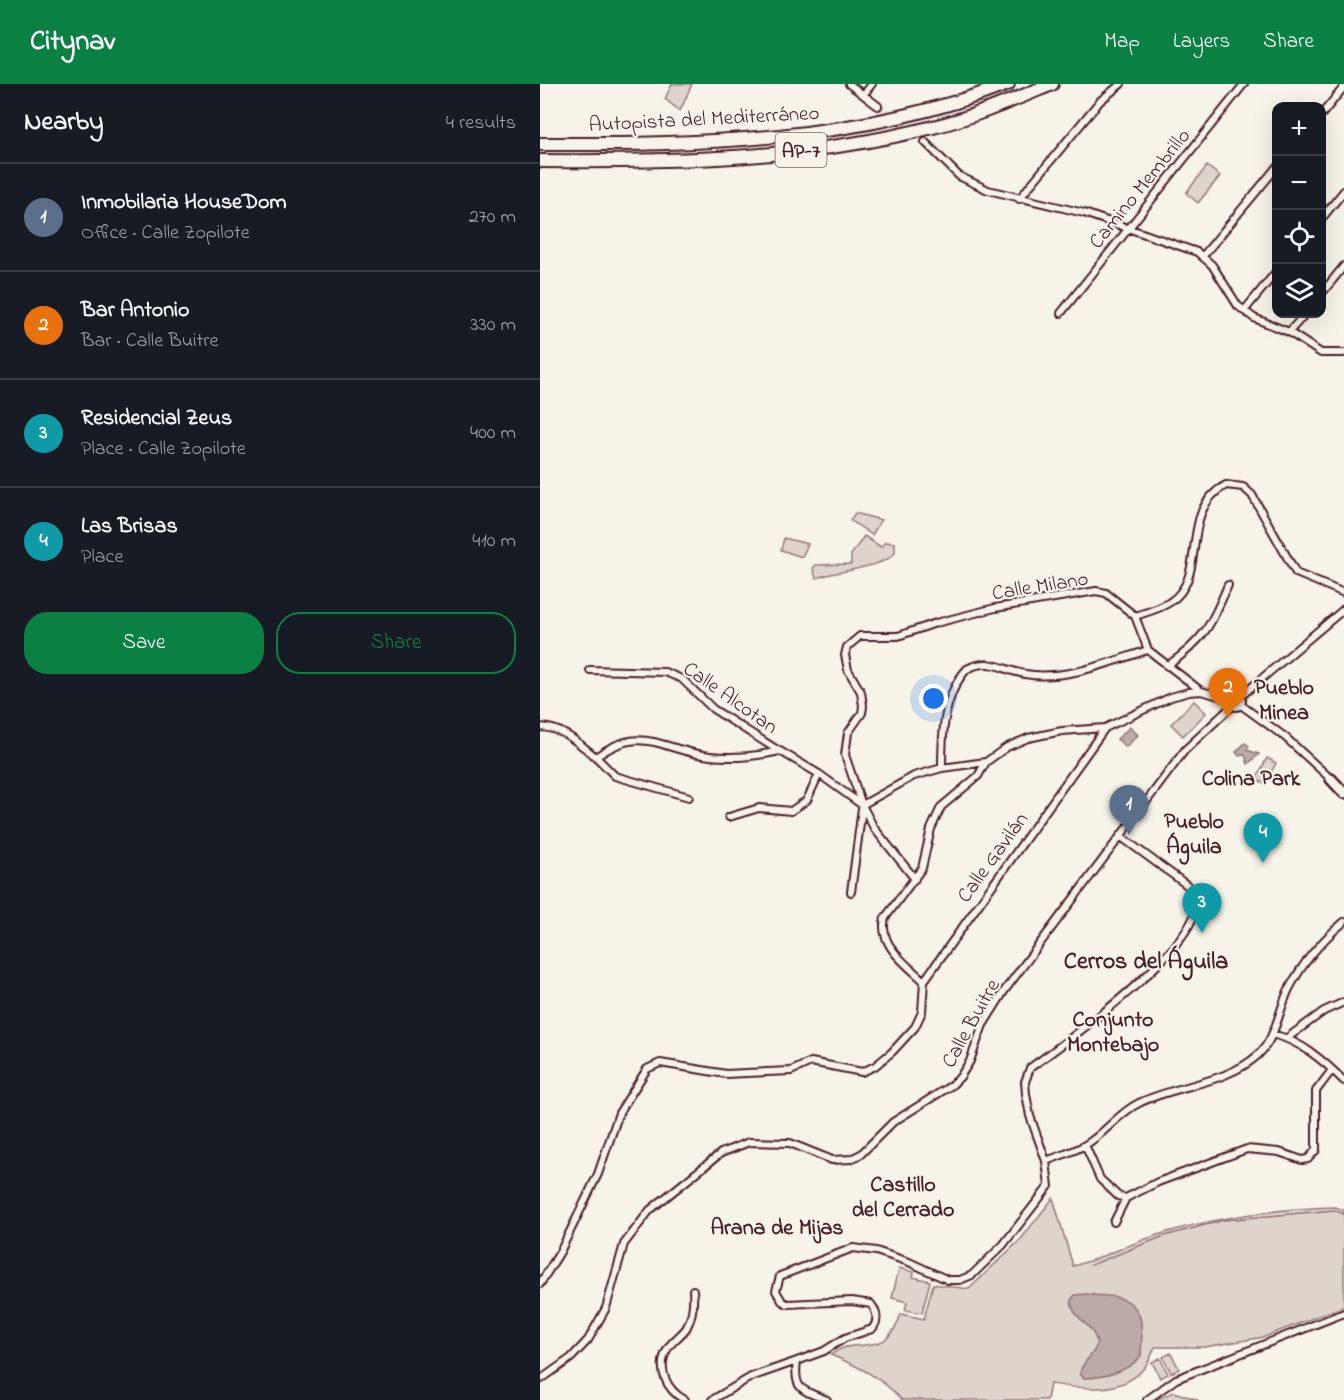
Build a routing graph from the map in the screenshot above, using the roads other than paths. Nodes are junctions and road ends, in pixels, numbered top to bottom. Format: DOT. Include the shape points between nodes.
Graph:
graph roads {
  1 [pos="849,84"];
  2 [pos="872,84"];
  3 [pos="1008,84"];
  4 [pos="1052,84"];
  5 [pos="1121,84"];
  6 [pos="1244,84"];
  7 [pos="1344,87"];
  8 [pos="864,94"];
  9 [pos="878,106"];
  10 [pos="1326,109"];
  11 [pos="925,142"];
  12 [pos="540,144"];
  13 [pos="540,161"];
  14 [pos="1272,173"];
  15 [pos="1344,191"];
  16 [pos="1019,200"];
  17 [pos="1326,214"];
  18 [pos="1128,228"];
  19 [pos="1203,256"];
  20 [pos="1344,266"];
  21 [pos="1272,277"];
  22 [pos="1326,288"];
  23 [pos="1244,311"];
  24 [pos="1061,313"];
  25 [pos="1301,318"];
  26 [pos="1289,332"];
  27 [pos="1344,352"];
  28 [pos="1228,585"];
  29 [pos="1344,593"];
  30 [pos="1344,609"];
  31 [pos="1135,616"];
  32 [pos="1148,650"];
  33 [pos="1167,666"];
  34 [pos="590,670"];
  35 [pos="1201,691"];
  36 [pos="1240,697"];
  37 [pos="1231,702"];
  38 [pos="1241,705"];
  39 [pos="540,727"];
  40 [pos="1105,728"];
  41 [pos="780,751"];
  42 [pos="596,757"];
  43 [pos="986,762"];
  44 [pos="942,768"];
  45 [pos="819,774"];
  46 [pos="1331,779"];
  47 [pos="1344,793"];
  48 [pos="689,797"];
  49 [pos="862,805"];
  50 [pos="729,817"];
  51 [pos="1120,836"];
  52 [pos="915,879"];
  53 [pos="851,892"];
  54 [pos="1344,923"];
  55 [pos="924,981"];
  56 [pos="1344,1002"];
  57 [pos="1272,1034"];
  58 [pos="1287,1038"];
  59 [pos="1332,1070"];
  60 [pos="1344,1082"];
  61 [pos="1085,1145"];
  62 [pos="1046,1161"];
  63 [pos="1126,1198"];
  64 [pos="1114,1221"];
  65 [pos="540,1284"];
  66 [pos="693,1290"];
  67 [pos="1344,1313"];
  68 [pos="797,1361"];
  69 [pos="540,1380"];
  70 [pos="685,1400"];
  71 [pos="712,1400"];
  72 [pos="827,1400"];
  73 [pos="1147,1400"];
  1 -- 8 [label="street"];
  2 -- 8 [label="street"];
  3 -- 12 [label="highway, Autopista del Mediterráneo / AP-7" via="922,113 796,134 636,144"];
  4 -- 13 [label="highway, Autopista del Mediterráneo / AP-7" via="996,108 872,140 724,157"];
  5 -- 16 [label="street" via="1100,101"];
  6 -- 18 [label="street, Camino Membrillo"];
  7 -- 10 [label="street"];
  8 -- 9 [label="street"];
  11 -- 16 [label="street" via="959,176"];
  14 -- 19 [label="street"];
  15 -- 17 [label="street"];
  16 -- 18 [label="street" via="1084,213"];
  18 -- 19 [label="street"];
  18 -- 24 [label="street, Camino Membrillo"];
  19 -- 23 [label="street"];
  20 -- 22 [label="street"];
  21 -- 23 [label="street"];
  23 -- 26 [label="street"];
  25 -- 26 [label="street"];
  26 -- 27 [label="street" via="1321,353"];
  28 -- 33 [label="street" via="1196,646"];
  29 -- 31 [label="street" via="1296,573 1252,495 1243,487 1226,485 1210,497 1199,515 1190,569 1179,594 1170,602"];
  30 -- 36 [label="street"];
  31 -- 32 [label="street"];
  31 -- 49 [label="street, Calle Milano" via="1106,593 1096,591 995,608 898,636 860,636 852,640 845,655 863,706 848,733 845,755"];
  32 -- 33 [label="street"];
  32 -- 44 [label="street" via="1062,674 1021,674 988,663 967,669 954,689 945,716"];
  33 -- 35 [label="street"];
  34 -- 41 [label="street, Calle Alcotan" via="665,672 682,679 713,709"];
  35 -- 37 [label="street"];
  35 -- 40 [label="street" via="1171,697"];
  36 -- 37 [label="street" via="1234,695"];
  36 -- 38 [label="street"];
  37 -- 38 [label="street"];
  37 -- 51 [label="street, Calle Buitre" via="1185,750"];
  38 -- 46 [label="street" via="1285,737"];
  39 -- 42 [label="street" via="563,731"];
  40 -- 43 [label="street" via="1028,738"];
  40 -- 55 [label="street, Calle Gavilán"];
  41 -- 42 [label="street" via="751,757 713,757 638,738 611,746"];
  41 -- 45 [label="street, Calle Alcotan"];
  42 -- 48 [label="street" via="615,776"];
  43 -- 44 [label="street"];
  43 -- 52 [label="street" via="978,776 941,807"];
  44 -- 49 [label="street" via="914,776"];
  45 -- 49 [label="street, Calle Alcotan"];
  45 -- 50 [label="street" via="807,800 791,811 759,808"];
  46 -- 47 [label="street"];
  49 -- 52 [label="street" via="873,828"];
  49 -- 53 [label="street"];
  51 -- 62 [label="street" via="1195,891 1198,904 1176,946 1149,974 1030,1068 1026,1094"];
  51 -- 69 [label="street, Calle Buitre" via="993,1008 970,1061 952,1085 902,1115 851,1159 832,1160 790,1143 763,1140 736,1146 714,1158 636,1225 621,1252 606,1308 588,1340"];
  52 -- 55 [label="street" via="883,926 887,944"];
  54 -- 57 [label="street" via="1327,936 1301,969"];
  55 -- 65 [label="street" via="921,1012 915,1027 892,1052 862,1072 811,1062 791,1071 726,1074 660,1063 648,1068 619,1113 598,1174"];
  56 -- 58 [label="street" via="1324,1011"];
  57 -- 58 [label="street"];
  57 -- 61 [label="street" via="1258,1055 1246,1063 1138,1103"];
  58 -- 59 [label="street"];
  59 -- 60 [label="street"];
  59 -- 63 [label="street" via="1316,1091 1317,1144 1308,1159 1261,1148 1247,1149"];
  61 -- 62 [label="street"];
  61 -- 63 [label="street" via="1100,1179 1118,1196"];
  62 -- 68 [label="street" via="1050,1179 1045,1193 1003,1245 966,1278 948,1280 909,1262 853,1248 780,1276 776,1292 787,1304 864,1302 871,1304 877,1315 872,1329"];
  63 -- 64 [label="street"];
  66 -- 70 [label="street" via="692,1316 668,1348 663,1365 672,1392"];
  67 -- 73 [label="street" via="1176,1379"];
  68 -- 71 [label="street" via="751,1377"];
  68 -- 72 [label="street" via="798,1385 805,1392"];
}
